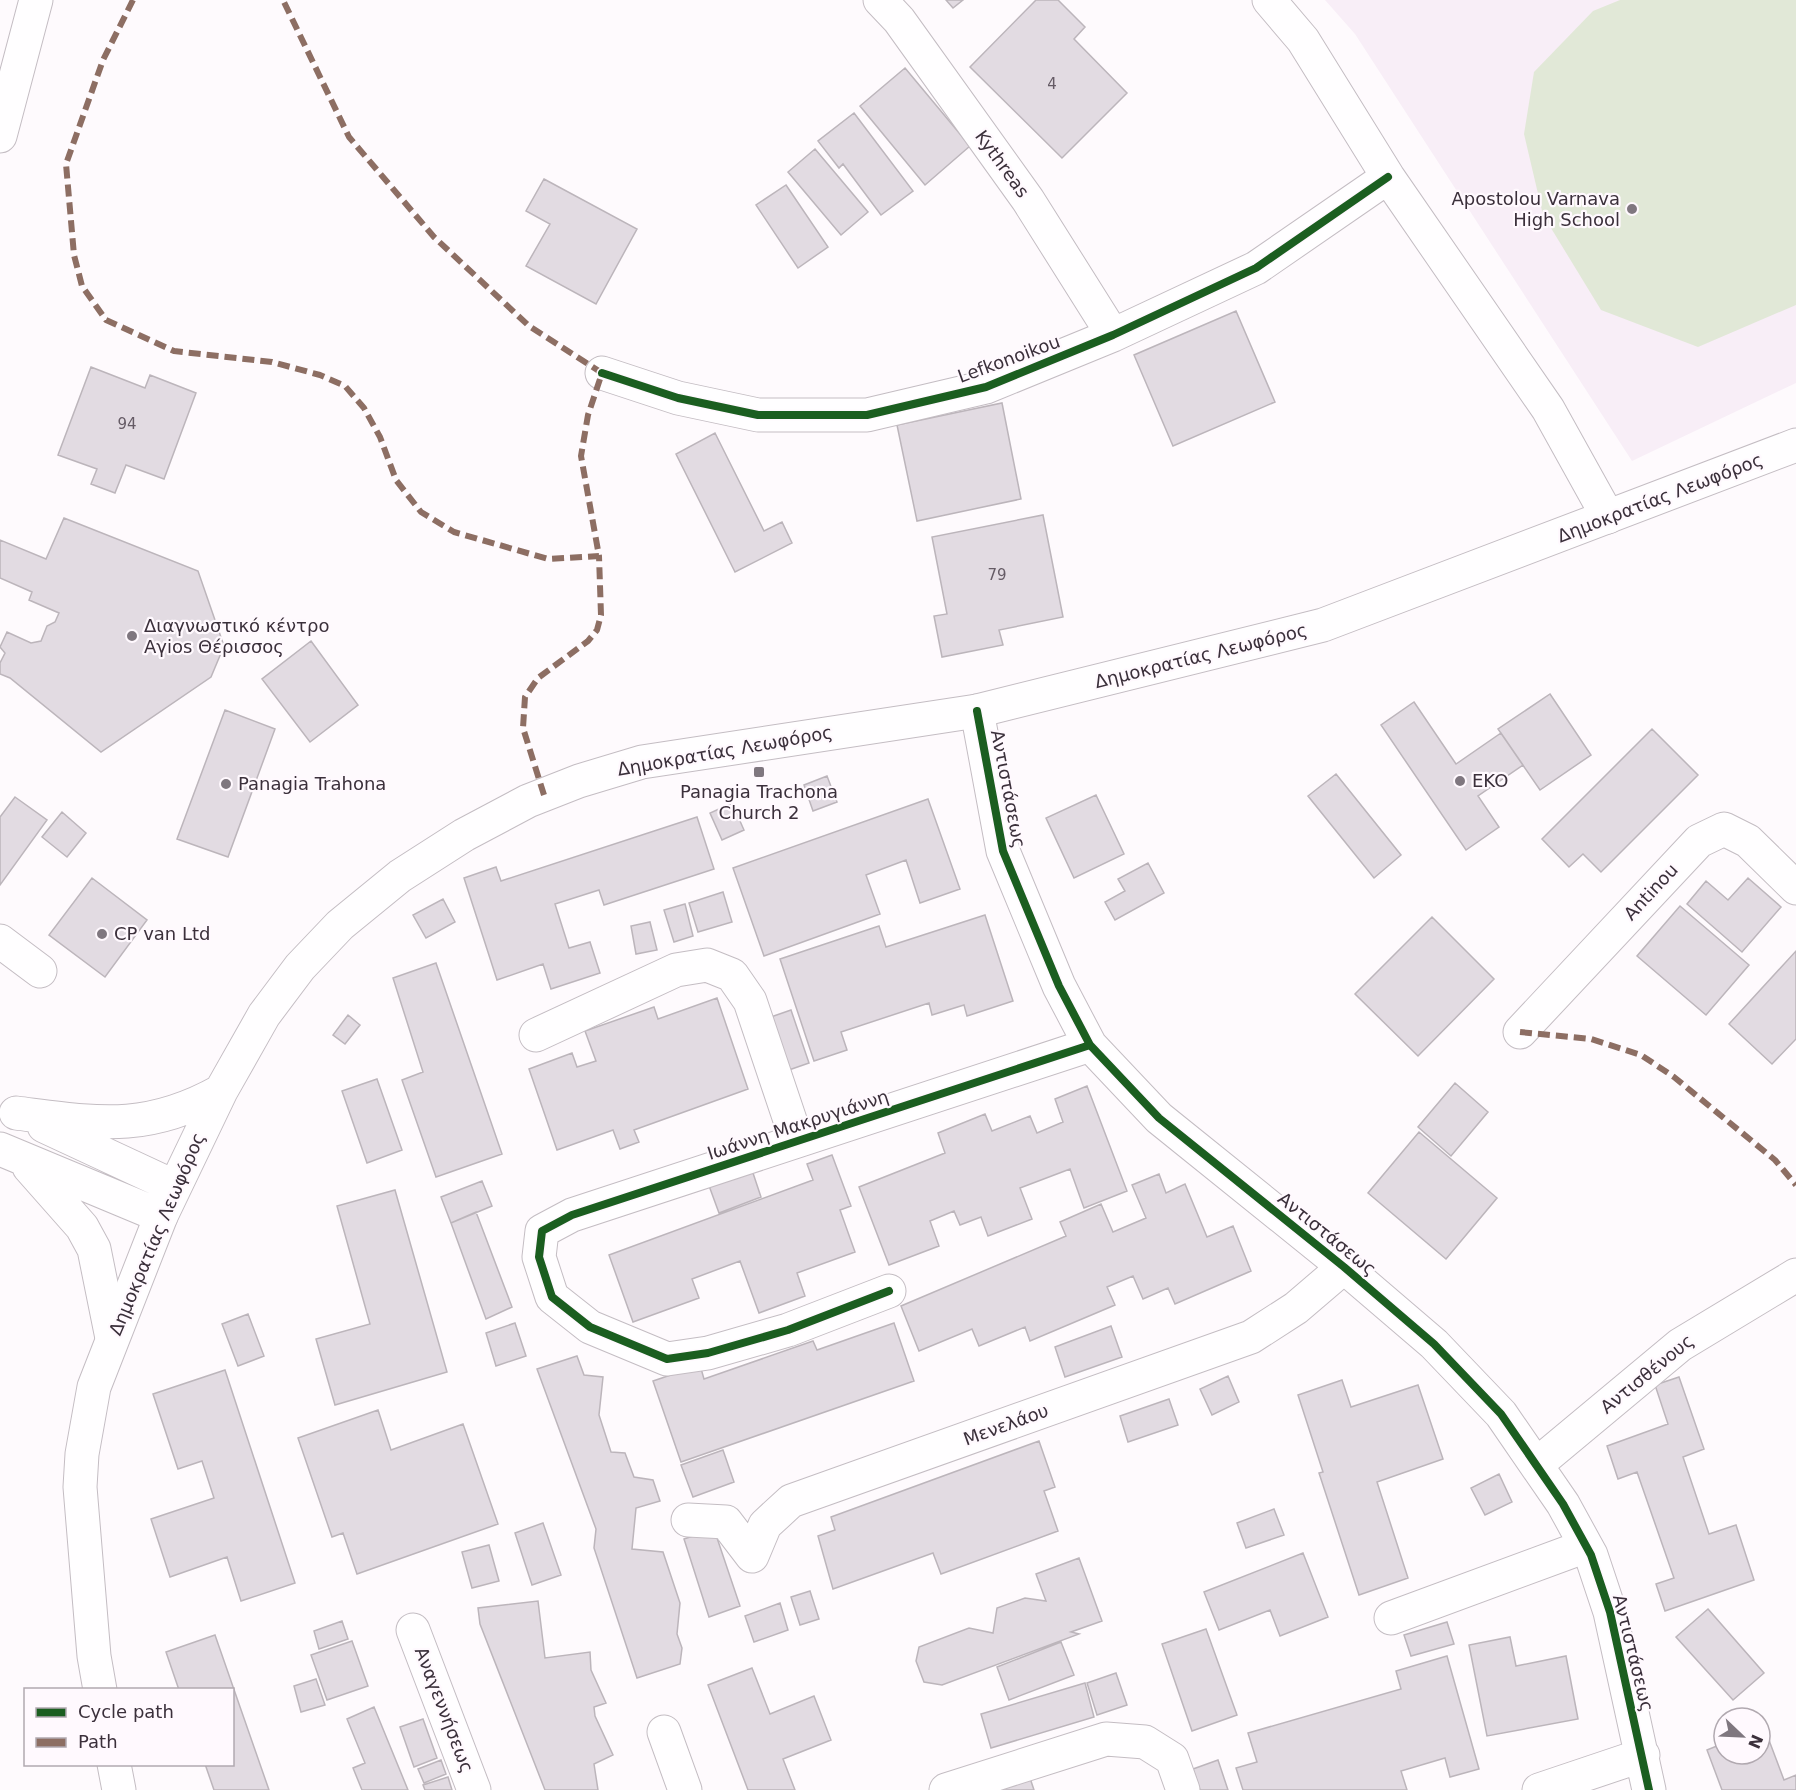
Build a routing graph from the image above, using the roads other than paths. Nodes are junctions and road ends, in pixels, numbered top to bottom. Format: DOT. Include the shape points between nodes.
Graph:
graph roads {
  1 [pos="36,0"];
  2 [pos="880,0"];
  3 [pos="1269,0"];
  4 [pos="0,136"];
  5 [pos="1388,177"];
  6 [pos="1113,335"];
  7 [pos="602,373"];
  8 [pos="1796,445"];
  9 [pos="1608,517"];
  10 [pos="977,711"];
  11 [pos="1796,888"];
  12 [pos="0,941"];
  13 [pos="40,971"];
  14 [pos="1520,1032"];
  15 [pos="536,1035"];
  16 [pos="1090,1045"];
  17 [pos="221,1091"];
  18 [pos="8,1109"];
  19 [pos="797,1141"];
  20 [pos="11,1154"];
  21 [pos="173,1186"];
  22 [pos="161,1216"];
  23 [pos="1344,1267"];
  24 [pos="1796,1275"];
  25 [pos="889,1291"];
  26 [pos="111,1338"];
  27 [pos="1536,1466"];
  28 [pos="688,1520"];
  29 [pos="1586,1546"];
  30 [pos="1390,1618"];
  31 [pos="413,1630"];
  32 [pos="100,1688"];
  33 [pos="663,1732"];
  34 [pos="1642,1755"];
  35 [pos="114,1766"];
  36 [pos="118,1790"];
  37 [pos="474,1790"];
  38 [pos="685,1790"];
  39 [pos="946,1790"];
  40 [pos="1184,1790"];
  41 [pos="1539,1790"];
  42 [pos="1649,1790"];
  1 -- 4 [label="street"];
  2 -- 6 [label="street, Kythreas" via="899,20 1028,200"];
  3 -- 5 [label="street" via="1303,40"];
  5 -- 6 [label="street, Lefkonoikou" via="1256,268"];
  5 -- 9 [label="street" via="1548,409"];
  6 -- 7 [label="street, Lefkonoikou" via="986,387 867,415 758,415 678,398"];
  8 -- 9 [label="street, Δημοκρατίας Λεωφόρος"];
  9 -- 10 [label="street, Δημοκρατίας Λεωφόρος" via="1323,626"];
  10 -- 16 [label="street, Αντιστάσεως" via="1003,851 1059,986"];
  10 -- 17 [label="street, Δημοκρατίας Λεωφόρος" via="642,762 579,781 518,806 400,876 340,925 300,967 264,1016"];
  11 -- 14 [label="street, Antinou" via="1748,841 1724,829 1699,841"];
  12 -- 13 [label="street"];
  15 -- 19 [label="street" via="676,970 707,965 732,975 750,1001"];
  16 -- 19 [label="street, Ιωάννη Μακρυγιάννη"];
  16 -- 23 [label="street, Αντιστάσεως" via="1159,1118"];
  17 -- 18 [label="street" via="172,1115 122,1123 90,1123"];
  17 -- 21 [label="street, Δημοκρατίας Λεωφόρος"];
  18 -- 21 [label="street"];
  19 -- 25 [label="street, Ιωάννη Μακρυγιάννη" via="560,1219 542,1231 539,1257 552,1297 590,1327 667,1359 708,1353 788,1330"];
  20 -- 22 [label="street"];
  20 -- 26 [label="street" via="64,1204 82,1227 94,1250"];
  21 -- 22 [label="street, Δημοκρατίας Λεωφόρος"];
  22 -- 26 [label="street, Δημοκρατίας Λεωφόρος"];
  23 -- 27 [label="street, Αντιστάσεως" via="1434,1344 1501,1414"];
  23 -- 28 [label="street, Μενελάου" via="1296,1308 1251,1337 792,1501 765,1525 752,1556 726,1522"];
  24 -- 27 [label="street, Αντισθένους" via="1680,1345"];
  26 -- 32 [label="street, Δημοκρατίας Λεωφόρος" via="92,1396 80,1487"];
  27 -- 29 [label="street, Αντιστάσεως"];
  29 -- 30 [label="street"];
  29 -- 34 [label="street, Αντιστάσεως" via="1610,1612"];
  31 -- 37 [label="street, Αναγεννήσεως"];
  33 -- 38 [label="street"];
  34 -- 41 [label="street"];
  34 -- 42 [label="street, Αντιστάσεως"];
  35 -- 36 [label="street"];
  39 -- 40 [label="street" via="1106,1739 1145,1742 1172,1759"];
}
